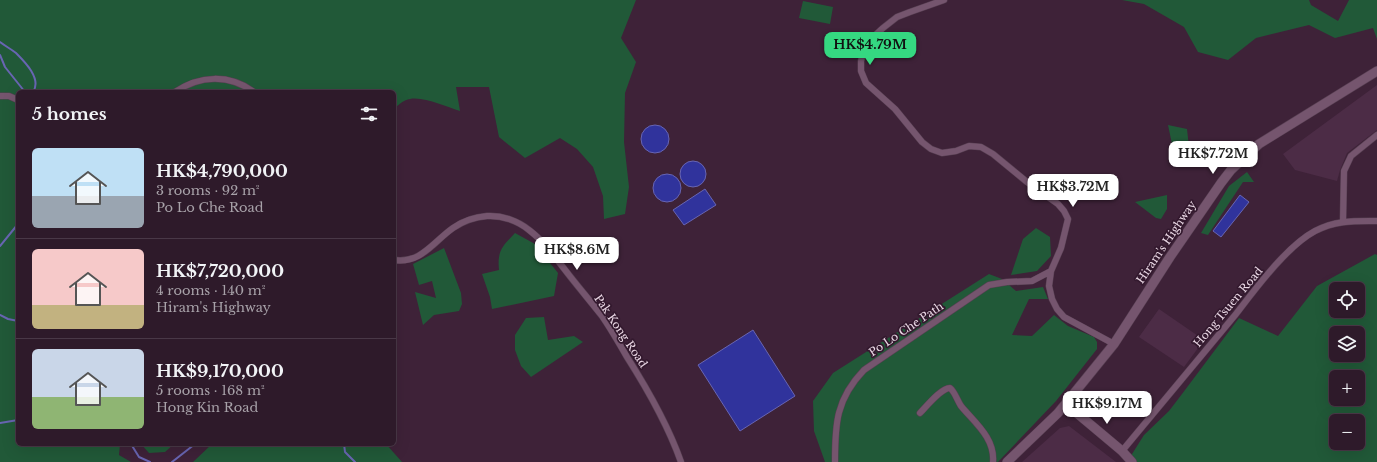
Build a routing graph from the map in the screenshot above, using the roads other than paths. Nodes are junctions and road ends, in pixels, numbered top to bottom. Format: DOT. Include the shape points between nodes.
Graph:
graph roads {
  1 [pos="944,0"];
  2 [pos="1377,71"];
  3 [pos="178,90"];
  4 [pos="251,90"];
  5 [pos="0,96"];
  6 [pos="16,99"];
  7 [pos="1377,135"];
  8 [pos="1343,221"];
  9 [pos="1377,221"];
  10 [pos="396,260"];
  11 [pos="1051,271"];
  12 [pos="1114,344"];
  13 [pos="1066,404"];
  14 [pos="920,413"];
  15 [pos="1122,452"];
  16 [pos="681,462"];
  17 [pos="835,462"];
  18 [pos="993,462"];
  19 [pos="1007,462"];
  20 [pos="1132,462"];
  1 -- 11 [label="street" via="897,17 883,28 864,50 861,71 866,83 895,109 922,142 931,149 942,153 969,146 981,147 1058,204 1068,219 1062,248"];
  2 -- 12 [label="main road, Hiram's Highway" via="1259,144 1231,170 1170,257"];
  3 -- 4 [label="street" via="201,79 221,78 238,82"];
  5 -- 6 [label="street"];
  7 -- 8 [label="street" via="1351,156 1344,171"];
  8 -- 9 [label="street, Hong Tsuen Road"];
  8 -- 15 [label="street, Hong Tsuen Road" via="1318,230 1297,244 1269,273"];
  10 -- 16 [label="street, Pak Kong Road" via="409,260 418,256 453,228 475,218 498,216 526,227 540,240 602,316 647,389"];
  11 -- 12 [label="street" via="1049,286 1057,309 1064,317"];
  11 -- 17 [label="street, Po Lo Che Path" via="1032,281 990,285 864,370 846,392 839,411"];
  12 -- 13 [label="main road, Hiram's Highway"];
  13 -- 15 [label="main road"];
  13 -- 19 [label="main road, Hiram's Highway"];
  14 -- 18 [label="street" via="941,391 950,388 993,447"];
  15 -- 20 [label="main road"];
}
